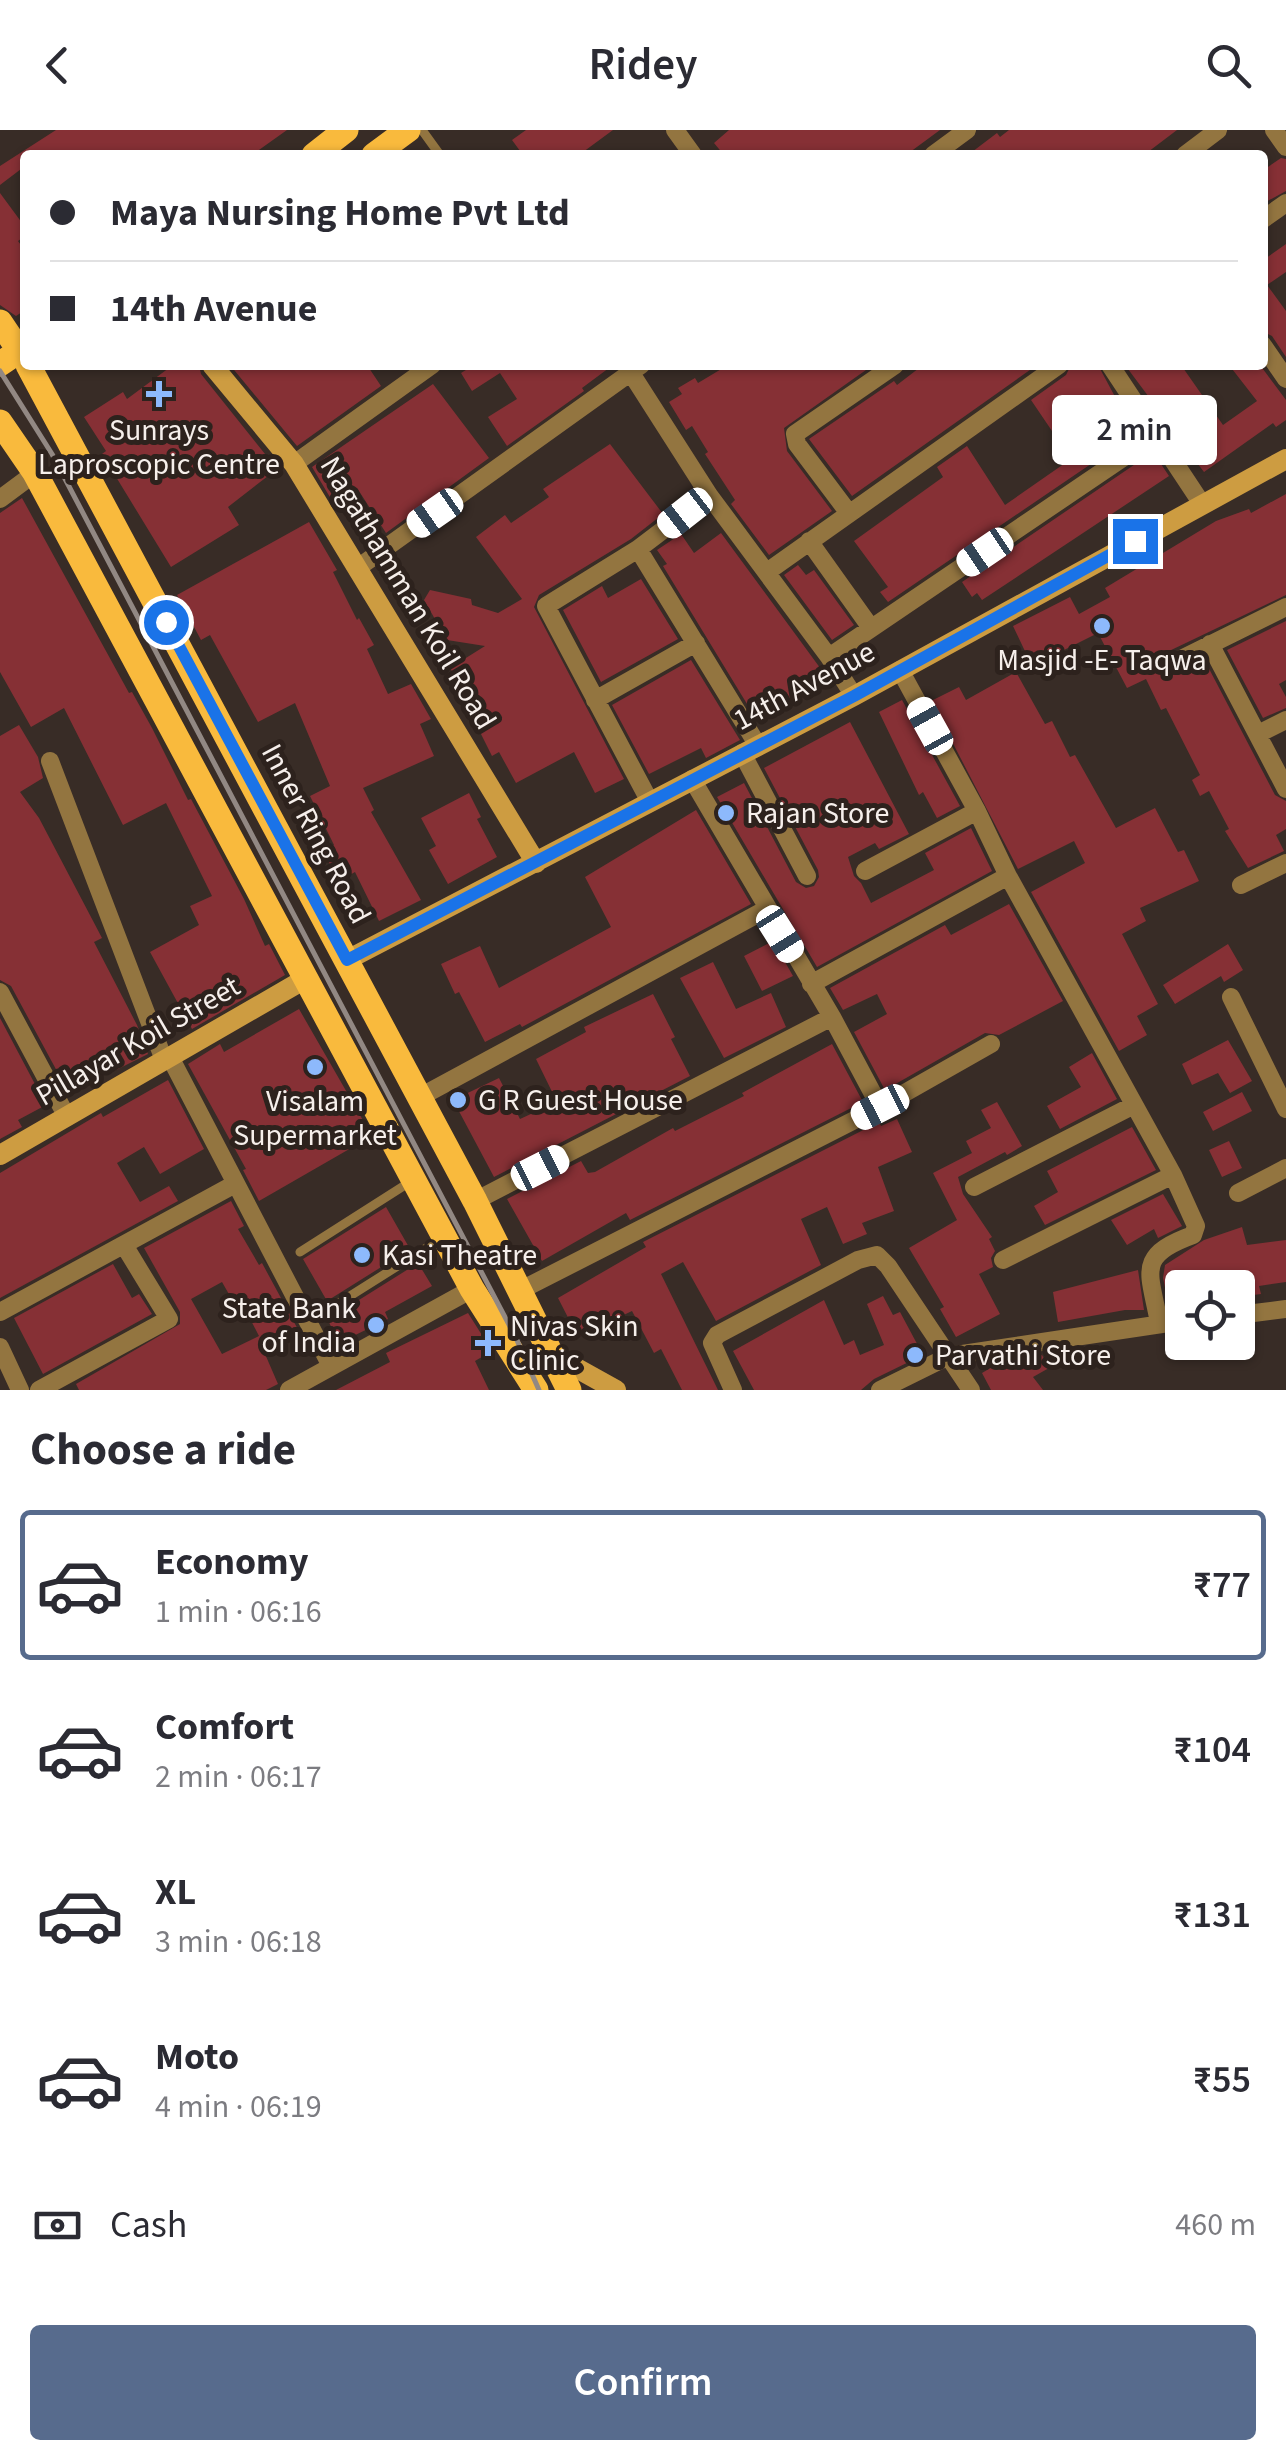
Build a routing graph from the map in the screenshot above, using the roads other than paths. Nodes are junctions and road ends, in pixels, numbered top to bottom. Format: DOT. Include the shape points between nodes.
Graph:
graph roads {
  1 [pos="346,130"];
  2 [pos="408,130"];
  3 [pos="968,130"];
  4 [pos="1218,130"];
  5 [pos="1274,130"];
  6 [pos="1286,147"];
  7 [pos="955,148"];
  8 [pos="320,150"];
  9 [pos="381,150"];
  10 [pos="1192,150"];
  11 [pos="0,322"];
  12 [pos="20,351"];
  13 [pos="1268,352"];
  14 [pos="32,370"];
  15 [pos="216,370"];
  16 [pos="425,370"];
  17 [pos="635,370"];
  18 [pos="637,370"];
  19 [pos="887,370"];
  20 [pos="1052,370"];
  21 [pos="1113,370"];
  22 [pos="1286,378"];
  23 [pos="0,422"];
  24 [pos="1155,436"];
  25 [pos="1286,459"];
  26 [pos="294,464"];
  27 [pos="35,473"];
  28 [pos="709,495"];
  29 [pos="0,499"];
  30 [pos="1202,504"];
  31 [pos="848,512"];
  32 [pos="808,541"];
  33 [pos="638,549"];
  34 [pos="359,567"];
  35 [pos="767,572"];
  36 [pos="1286,607"];
  37 [pos="871,628"];
  38 [pos="696,643"];
  39 [pos="1210,644"];
  40 [pos="829,656"];
  41 [pos="1173,663"];
  42 [pos="900,670"];
  43 [pos="854,696"];
  44 [pos="595,700"];
  45 [pos="1286,720"];
  46 [pos="1258,734"];
  47 [pos="749,749"];
  48 [pos="50,761"];
  49 [pos="692,779"];
  50 [pos="1286,789"];
  51 [pos="650,802"];
  52 [pos="977,811"];
  53 [pos="536,863"];
  54 [pos="1286,863"];
  55 [pos="865,871"];
  56 [pos="807,876"];
  57 [pos="1008,876"];
  58 [pos="1242,885"];
  59 [pos="766,910"];
  60 [pos="347,960"];
  61 [pos="305,979"];
  62 [pos="811,984"];
  63 [pos="0,992"];
  64 [pos="1231,997"];
  65 [pos="832,1017"];
  66 [pos="991,1044"];
  67 [pos="167,1059"];
  68 [pos="1279,1077"];
  69 [pos="420,1097"];
  70 [pos="1134,1105"];
  71 [pos="880,1107"];
  72 [pos="1286,1109"];
  73 [pos="66,1117"];
  74 [pos="0,1156"];
  75 [pos="1286,1168"];
  76 [pos="1173,1176"];
  77 [pos="416,1178"];
  78 [pos="236,1184"];
  79 [pos="974,1187"];
  80 [pos="1238,1192"];
  81 [pos="475,1201"];
  82 [pos="444,1236"];
  83 [pos="124,1245"];
  84 [pos="300,1252"];
  85 [pos="1003,1260"];
  86 [pos="472,1289"];
  87 [pos="519,1290"];
  88 [pos="330,1308"];
  89 [pos="1286,1309"];
  90 [pos="0,1312"];
  91 [pos="1255,1313"];
  92 [pos="1165,1323"];
  93 [pos="1159,1324"];
  94 [pos="0,1347"];
  95 [pos="553,1356"];
  96 [pos="949,1356"];
  97 [pos="332,1366"];
  98 [pos="530,1384"];
  99 [pos="20,1390"];
  100 [pos="39,1390"];
  101 [pos="289,1390"];
  102 [pos="568,1390"];
  103 [pos="616,1390"];
  104 [pos="734,1390"];
  105 [pos="880,1390"];
  106 [pos="972,1390"];
  1 -- 8 [label="main road"];
  2 -- 9 [label="main road"];
  3 -- 7 [label="street"];
  4 -- 10 [label="street"];
  5 -- 6 [label="street"];
  11 -- 12 [label="main road, Inner Ring Road"];
  13 -- 22 [label="street"];
  14 -- 60 [label="main road, Inner Ring Road"];
  15 -- 26 [label="street, Nagathamman Koil Road"];
  16 -- 26 [label="street"];
  17 -- 34 [label="street"];
  18 -- 28 [label="street"];
  19 -- 31 [label="street" via="795,434"];
  20 -- 31 [label="street"];
  21 -- 24 [label="street"];
  23 -- 27 [label="main road"];
  24 -- 30 [label="street"];
  24 -- 37 [label="street"];
  25 -- 30 [label="street, 14th Avenue"];
  26 -- 34 [label="street, Nagathamman Koil Road"];
  27 -- 29 [label="street"];
  27 -- 61 [label="main road"];
  28 -- 33 [label="street"];
  28 -- 35 [label="street"];
  30 -- 42 [label="street, 14th Avenue"];
  31 -- 32 [label="street"];
  32 -- 35 [label="street"];
  32 -- 37 [label="street"];
  33 -- 38 [label="street"];
  33 -- 44 [label="street" via="546,606"];
  34 -- 53 [label="street, Nagathamman Koil Road"];
  35 -- 40 [label="street"];
  36 -- 39 [label="street"];
  37 -- 40 [label="street"];
  38 -- 44 [label="street"];
  38 -- 47 [label="street"];
  39 -- 41 [label="street"];
  39 -- 46 [label="street"];
  40 -- 43 [label="street"];
  42 -- 43 [label="street, 14th Avenue"];
  42 -- 52 [label="street"];
  43 -- 47 [label="street, 14th Avenue"];
  44 -- 51 [label="street"];
  45 -- 46 [label="street"];
  46 -- 50 [label="street"];
  47 -- 49 [label="street, 14th Avenue"];
  47 -- 56 [label="street"];
  48 -- 67 [label="street"];
  49 -- 51 [label="street, 14th Avenue"];
  49 -- 59 [label="street"];
  51 -- 53 [label="street, 14th Avenue"];
  52 -- 55 [label="street"];
  52 -- 57 [label="street"];
  53 -- 60 [label="street, 14th Avenue"];
  54 -- 58 [label="street"];
  57 -- 62 [label="street"];
  57 -- 70 [label="street"];
  59 -- 62 [label="street"];
  59 -- 69 [label="street"];
  60 -- 69 [label="main road, Inner Ring Road"];
  61 -- 67 [label="street, Pillayar Koil Street"];
  61 -- 77 [label="main road"];
  62 -- 65 [label="street"];
  63 -- 73 [label="street"];
  64 -- 68 [label="street"];
  65 -- 71 [label="street"];
  65 -- 81 [label="street"];
  66 -- 71 [label="street"];
  67 -- 73 [label="street, Pillayar Koil Street"];
  67 -- 78 [label="street"];
  68 -- 72 [label="street"];
  69 -- 81 [label="main road, Inner Ring Road"];
  70 -- 76 [label="street"];
  70 -- 79 [label="street"];
  71 -- 87 [label="street"];
  73 -- 74 [label="street, Pillayar Koil Street"];
  75 -- 80 [label="street"];
  76 -- 85 [label="street"];
  76 -- 93 [label="street" via="1197,1230 1166,1245 1149,1267"];
  77 -- 82 [label="main road"];
  77 -- 84 [label="lane"];
  78 -- 83 [label="street"];
  78 -- 97 [label="street"];
  81 -- 87 [label="main road, Inner Ring Road"];
  82 -- 86 [label="main road"];
  82 -- 88 [label="lane"];
  83 -- 90 [label="street"];
  83 -- 100 [label="street" via="168,1319"];
  86 -- 97 [label="street"];
  86 -- 98 [label="main road"];
  87 -- 95 [label="main road, Inner Ring Road"];
  89 -- 91 [label="street"];
  92 -- 93 [label="street"];
  93 -- 96 [label="street"];
  94 -- 99 [label="street"];
  95 -- 102 [label="main road, Inner Ring Road"];
  95 -- 103 [label="street"];
  96 -- 104 [label="street" via="877,1255 717,1334 714,1352"];
  96 -- 105 [label="street"];
  96 -- 106 [label="street"];
  97 -- 101 [label="street"];
}
